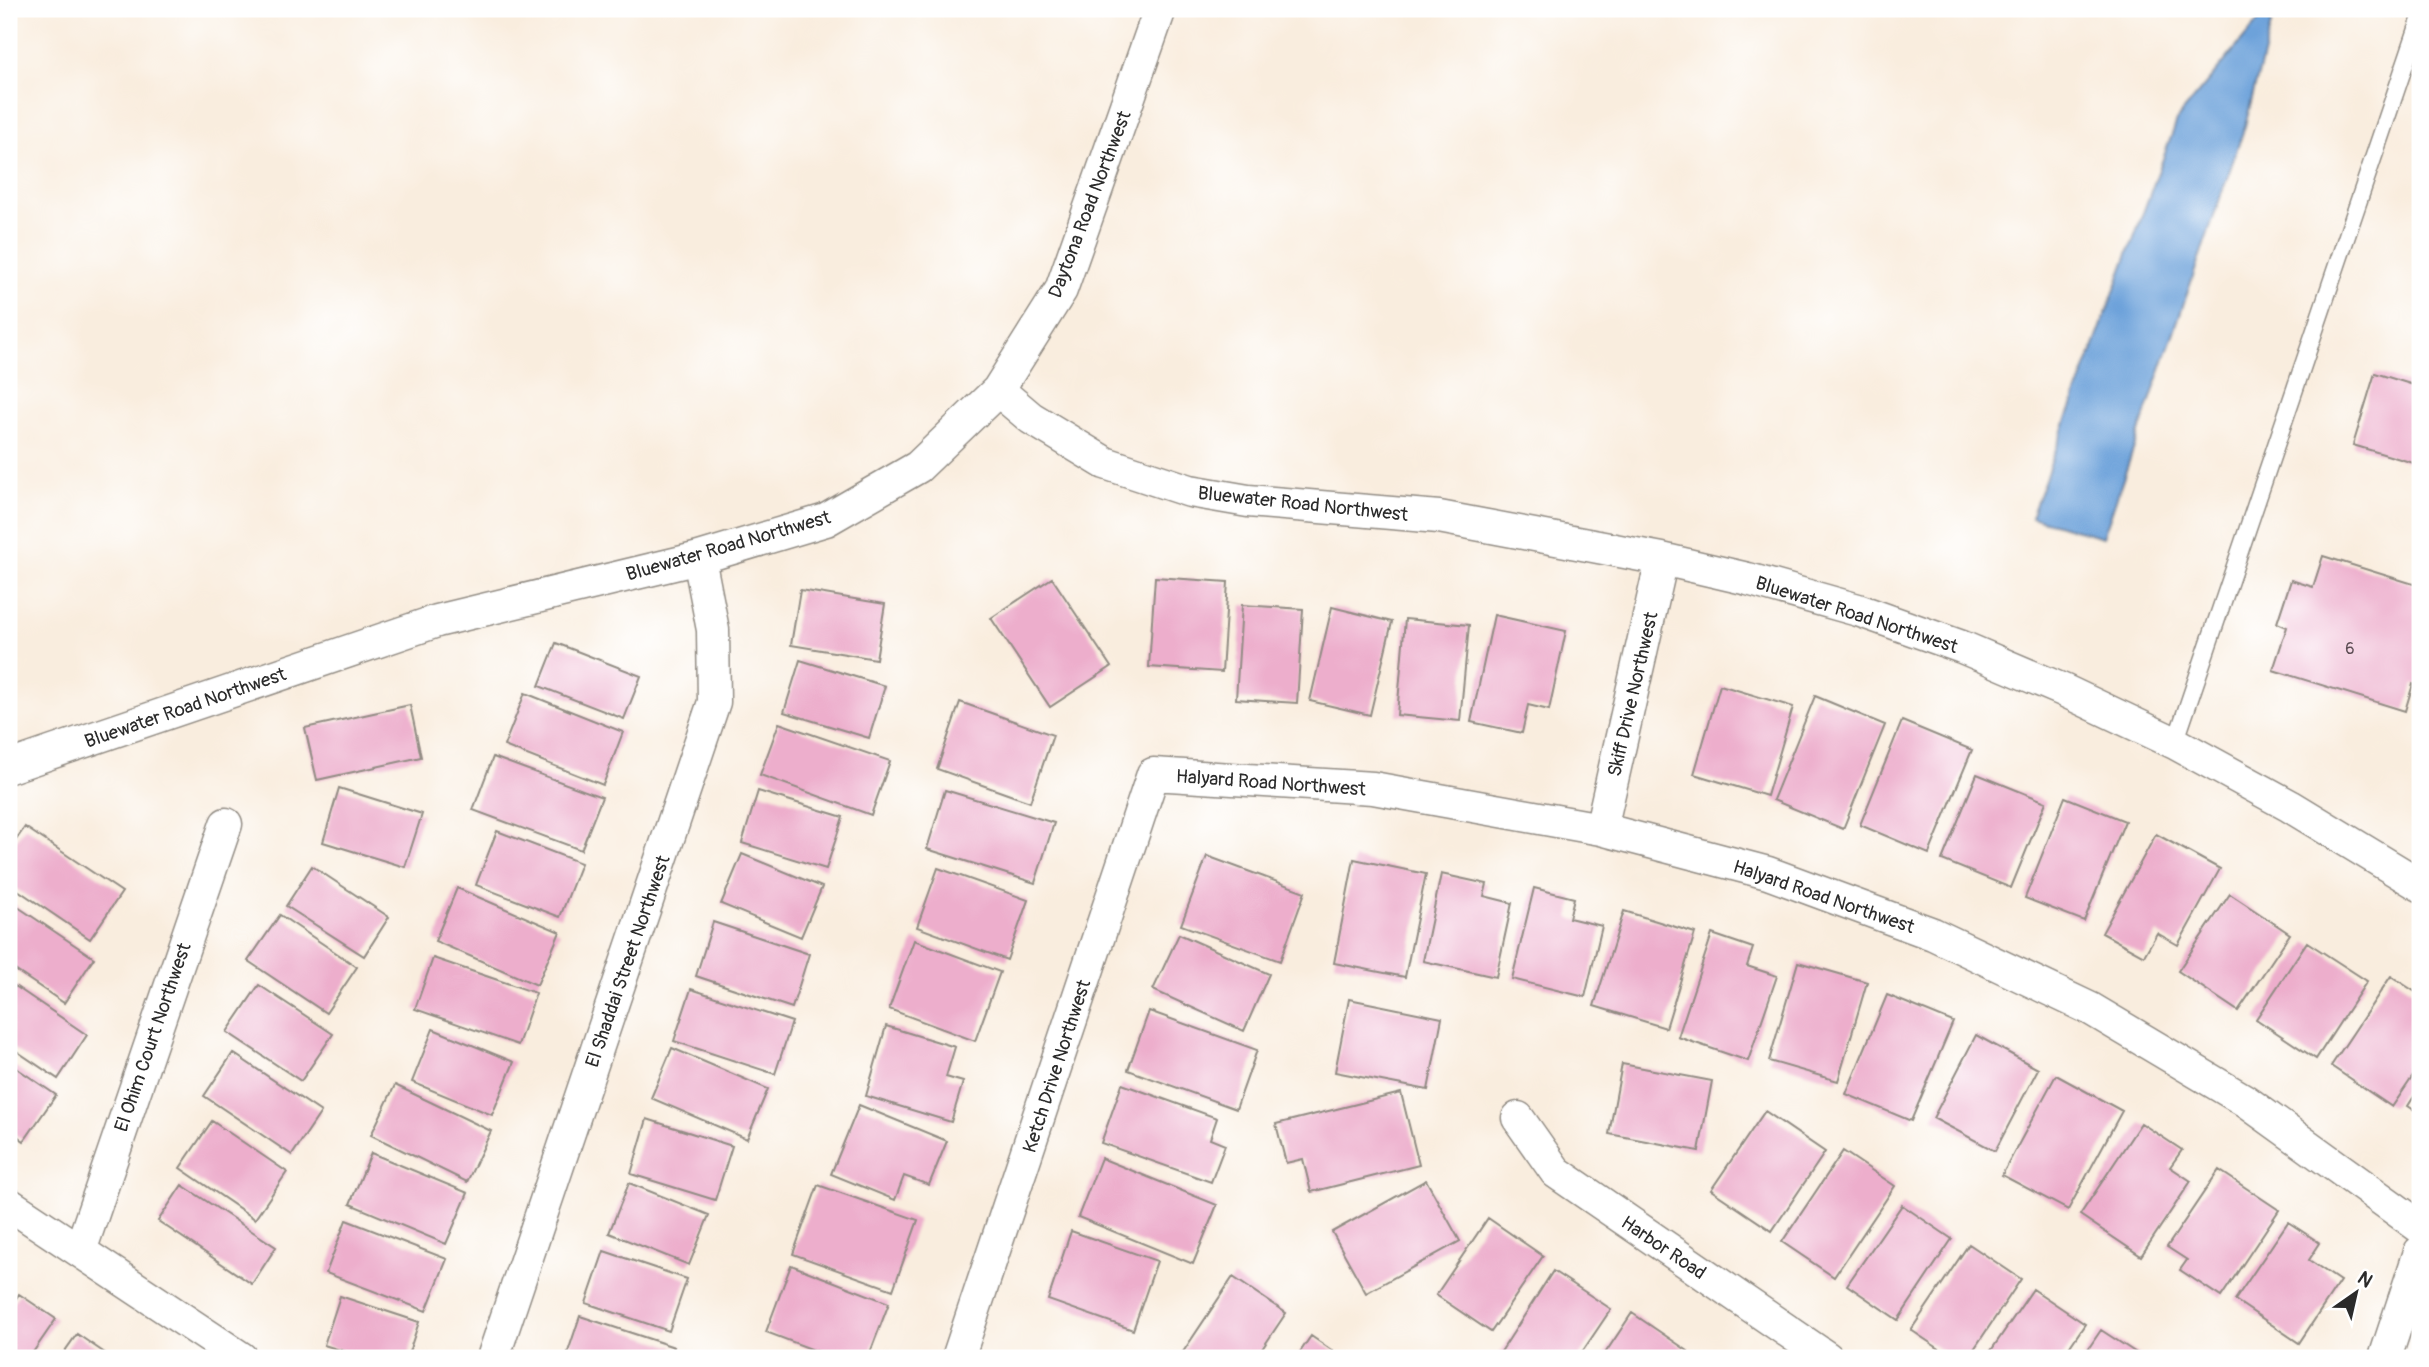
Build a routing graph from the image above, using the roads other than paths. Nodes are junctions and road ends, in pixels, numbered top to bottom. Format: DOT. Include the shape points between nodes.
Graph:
graph roads {
  1 [pos="1160,9"];
  2 [pos="2420,20"];
  3 [pos="998,390"];
  4 [pos="699,558"];
  5 [pos="1662,559"];
  6 [pos="2175,743"];
  7 [pos="9,767"];
  8 [pos="1153,774"];
  9 [pos="226,824"];
  10 [pos="1601,829"];
  11 [pos="2420,885"];
  12 [pos="1518,1118"];
  13 [pos="9,1204"];
  14 [pos="2420,1227"];
  15 [pos="80,1251"];
  16 [pos="2420,1252"];
  17 [pos="968,1355"];
  18 [pos="241,1358"];
  19 [pos="493,1358"];
  20 [pos="1827,1358"];
  21 [pos="2385,1358"];
  1 -- 3 [label="street, Daytona Road Northwest" via="1061,290"];
  2 -- 6 [label="lane"];
  3 -- 4 [label="street, Bluewater Road Northwest" via="918,467 826,520"];
  3 -- 5 [label="street, Bluewater Road Northwest" via="1031,418 1105,463 1190,491 1248,501 1438,517"];
  4 -- 7 [label="street, Bluewater Road Northwest" via="437,621"];
  4 -- 19 [label="street, El Shaddai Street Northwest" via="713,629 714,702"];
  5 -- 6 [label="street, Bluewater Road Northwest" via="1858,610 1962,647"];
  5 -- 10 [label="street, Skiff Drive Northwest"];
  6 -- 11 [label="street, Bluewater Road Northwest"];
  8 -- 10 [label="street, Halyard Road Northwest" via="1373,789"];
  8 -- 17 [label="street, Ketch Drive Northwest"];
  9 -- 15 [label="street, El Ohim Court Northwest"];
  10 -- 14 [label="street, Halyard Road Northwest" via="1768,873 1933,934 2091,1009 2244,1100"];
  12 -- 20 [label="street, Harbor Road" via="1556,1172"];
  13 -- 15 [label="street"];
  15 -- 18 [label="street"];
  16 -- 21 [label="street"];
}
